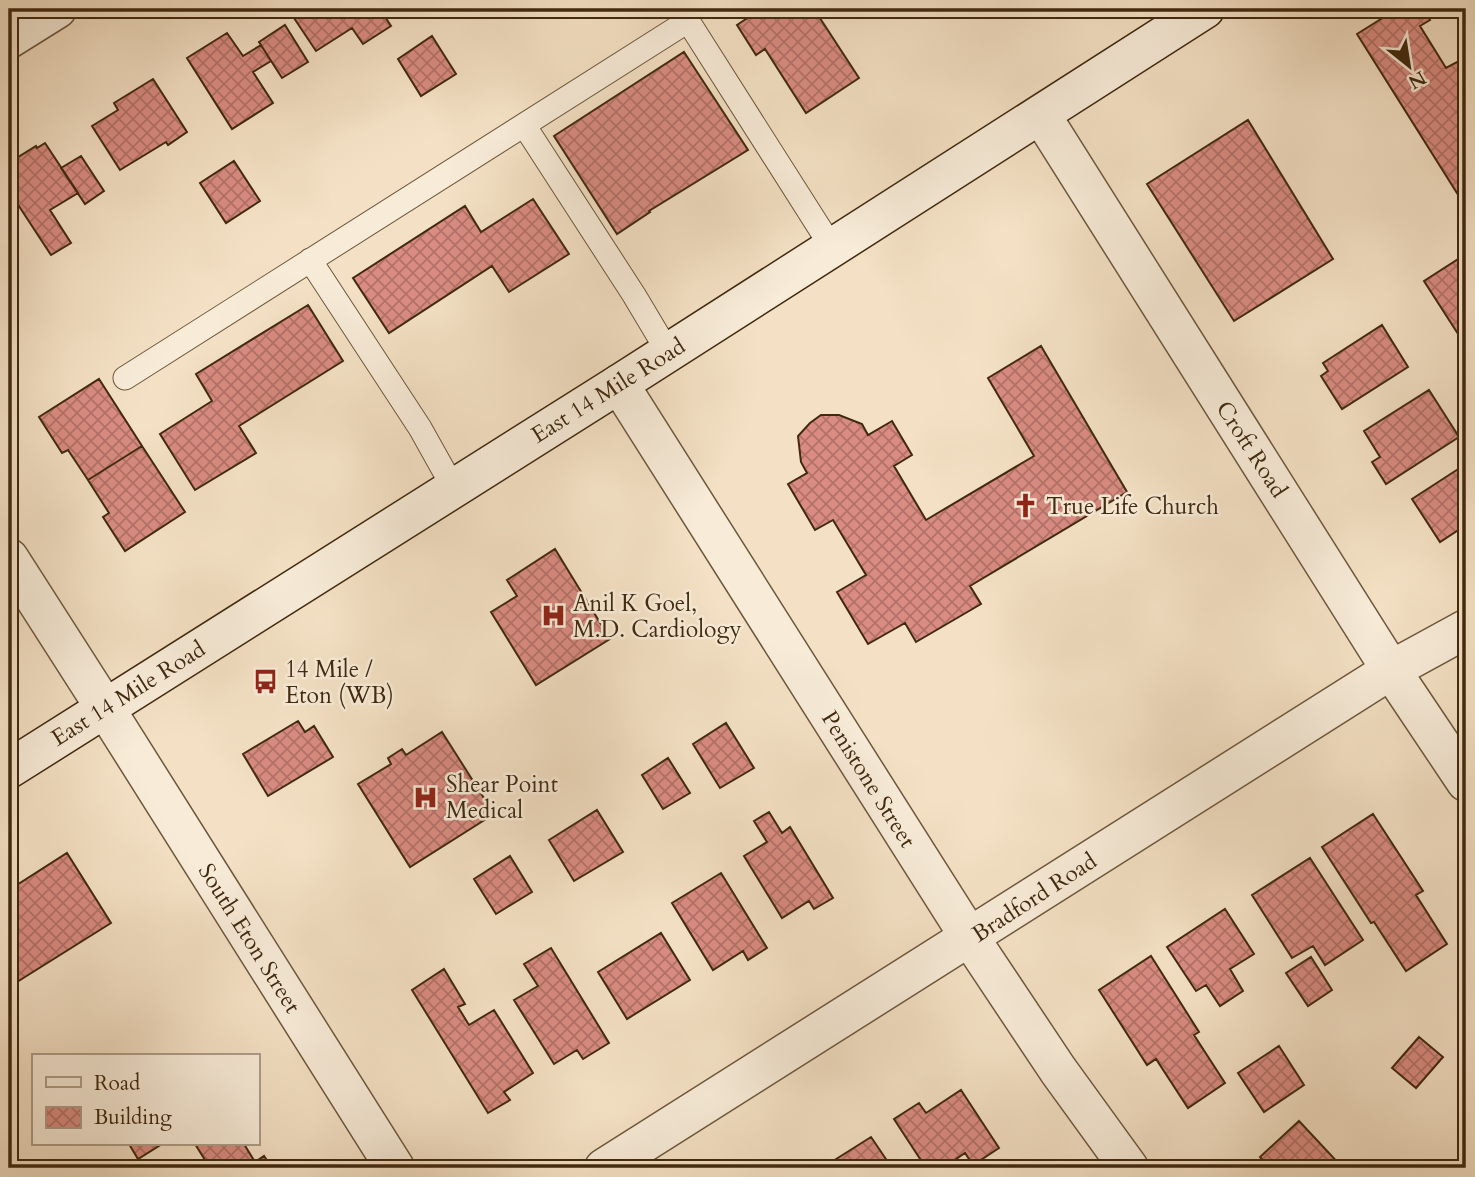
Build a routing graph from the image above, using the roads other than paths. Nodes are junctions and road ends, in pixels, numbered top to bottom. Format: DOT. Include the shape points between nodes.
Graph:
graph roads {
  1 [pos="57,9"];
  2 [pos="1205,9"];
  3 [pos="9,39"];
  4 [pos="1041,114"];
  5 [pos="524,125"];
  6 [pos="831,246"];
  7 [pos="310,260"];
  8 [pos="668,352"];
  9 [pos="125,378"];
  10 [pos="619,384"];
  11 [pos="453,487"];
  12 [pos="9,558"];
  13 [pos="1466,629"];
  14 [pos="1391,670"];
  15 [pos="105,708"];
  16 [pos="9,769"];
  17 [pos="1466,782"];
  18 [pos="970,938"];
  19 [pos="395,1168"];
  20 [pos="604,1168"];
  21 [pos="1129,1168"];
  1 -- 3 [label="street"];
  2 -- 4 [label="street, East 14 Mile Road"];
  4 -- 6 [label="street, East 14 Mile Road"];
  4 -- 14 [label="street, Croft Road"];
  5 -- 6 [label="lane" via="688,20"];
  5 -- 7 [label="lane"];
  5 -- 8 [label="lane"];
  6 -- 8 [label="street, East 14 Mile Road"];
  7 -- 9 [label="lane"];
  7 -- 11 [label="lane" via="421,428"];
  8 -- 10 [label="street, East 14 Mile Road"];
  10 -- 11 [label="street, East 14 Mile Road"];
  10 -- 18 [label="street, Penistone Street"];
  11 -- 15 [label="street, East 14 Mile Road"];
  12 -- 15 [label="street, South Eton Street"];
  13 -- 14 [label="street, Bradford Road"];
  14 -- 17 [label="street, Croft Road"];
  14 -- 18 [label="street, Bradford Road"];
  15 -- 16 [label="street, East 14 Mile Road"];
  15 -- 19 [label="street, South Eton Street"];
  18 -- 20 [label="street, Bradford Road"];
  18 -- 21 [label="street, Penistone Street"];
}
